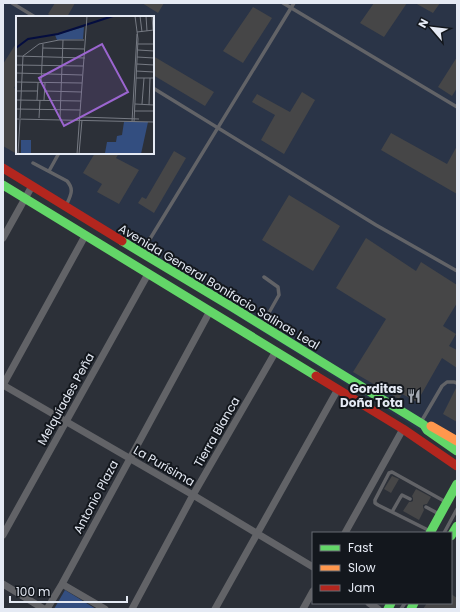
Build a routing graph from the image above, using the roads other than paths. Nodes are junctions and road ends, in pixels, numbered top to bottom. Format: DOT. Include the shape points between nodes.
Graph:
graph roads {
  1 [pos="12,3"];
  2 [pos="283,3"];
  3 [pos="294,3"];
  4 [pos="19,5"];
  5 [pos="291,8"];
  6 [pos="34,16"];
  7 [pos="154,89"];
  8 [pos="457,108"];
  9 [pos="217,127"];
  10 [pos="58,154"];
  11 [pos="33,162"];
  12 [pos="3,168"];
  13 [pos="49,171"];
  14 [pos="3,185"];
  15 [pos="32,186"];
  16 [pos="25,199"];
  17 [pos="66,207"];
  18 [pos="85,236"];
  19 [pos="3,238"];
  20 [pos="141,253"];
  21 [pos="457,271"];
  22 [pos="148,274"];
  23 [pos="264,277"];
  24 [pos="232,307"];
  25 [pos="210,311"];
  26 [pos="225,320"];
  27 [pos="262,326"];
  28 [pos="276,351"];
  29 [pos="457,383"];
  30 [pos="355,384"];
  31 [pos="3,385"];
  32 [pos="338,389"];
  33 [pos="368,407"];
  34 [pos="66,422"];
  35 [pos="422,424"];
  36 [pos="403,429"];
  37 [pos="457,441"];
  38 [pos="457,451"];
  39 [pos="130,458"];
  40 [pos="457,466"];
  41 [pos="457,484"];
  42 [pos="193,495"];
  43 [pos="410,499"];
  44 [pos="447,502"];
  45 [pos="426,507"];
  46 [pos="457,509"];
  47 [pos="392,512"];
  48 [pos="440,515"];
  49 [pos="346,532"];
  50 [pos="430,532"];
  51 [pos="445,532"];
  52 [pos="257,533"];
  53 [pos="3,535"];
  54 [pos="312,566"];
  55 [pos="3,584"];
  56 [pos="62,584"];
  57 [pos="312,593"];
  58 [pos="46,609"];
  59 [pos="105,609"];
  60 [pos="132,609"];
  61 [pos="215,609"];
  62 [pos="303,609"];
  1 -- 4 [label="lane"];
  2 -- 5 [label="lane"];
  3 -- 5 [label="lane"];
  4 -- 6 [label="lane"];
  5 -- 8 [label="lane"];
  5 -- 9 [label="lane"];
  7 -- 9 [label="lane"];
  9 -- 20 [label="lane"];
  9 -- 21 [label="lane" via="376,225"];
  10 -- 13 [label="lane"];
  11 -- 13 [label="lane"];
  12 -- 15 [label="street, Avenida General Bonifacio Salinas Leal"];
  13 -- 17 [label="lane" via="71,186"];
  14 -- 16 [label="street"];
  15 -- 16 [label="street"];
  15 -- 17 [label="street, Avenida General Bonifacio Salinas Leal"];
  16 -- 18 [label="street"];
  16 -- 19 [label="street"];
  17 -- 20 [label="street, Avenida General Bonifacio Salinas Leal"];
  18 -- 22 [label="street"];
  18 -- 31 [label="street"];
  20 -- 24 [label="street, Avenida General Bonifacio Salinas Leal"];
  22 -- 25 [label="street"];
  22 -- 34 [label="street, Melquíades Peña"];
  23 -- 27 [label="lane" via="278,287 279,295"];
  24 -- 26 [label="street"];
  24 -- 27 [label="street, Avenida General Bonifacio Salinas Leal"];
  25 -- 26 [label="street"];
  25 -- 39 [label="street, Antonio Plaza"];
  26 -- 28 [label="street"];
  27 -- 30 [label="street, Avenida General Bonifacio Salinas Leal"];
  28 -- 32 [label="street"];
  28 -- 42 [label="street, Tierra Blanca"];
  29 -- 35 [label="lane" via="447,382 442,386"];
  30 -- 33 [label="street"];
  30 -- 35 [label="street, Avenida General Bonifacio Salinas Leal"];
  31 -- 34 [label="street, La Purísima"];
  32 -- 33 [label="street"];
  32 -- 52 [label="street"];
  33 -- 36 [label="street"];
  34 -- 39 [label="street, La Purísima"];
  34 -- 53 [label="street, Melquíades Peña"];
  35 -- 37 [label="street, Avenida General Bonifacio Salinas Leal" via="429,425"];
  35 -- 38 [label="street, Avenida General Bonifacio Salinas Leal"];
  36 -- 40 [label="street"];
  36 -- 49 [label="street"];
  39 -- 42 [label="street, La Purísima"];
  39 -- 56 [label="street, Antonio Plaza"];
  41 -- 44 [label="street"];
  42 -- 52 [label="street, La Purísima"];
  42 -- 60 [label="street, Tierra Blanca"];
  43 -- 47 [label="lane" via="402,496"];
  44 -- 47 [label="lane" via="390,472 375,503"];
  44 -- 48 [label="street"];
  45 -- 48 [label="lane"];
  46 -- 51 [label="lane"];
  47 -- 50 [label="lane"];
  48 -- 50 [label="street"];
  52 -- 54 [label="street, La Purísima"];
  52 -- 61 [label="street"];
  55 -- 58 [label="street"];
  56 -- 58 [label="street, Antonio Plaza"];
  56 -- 59 [label="street"];
  57 -- 62 [label="street"];
}
